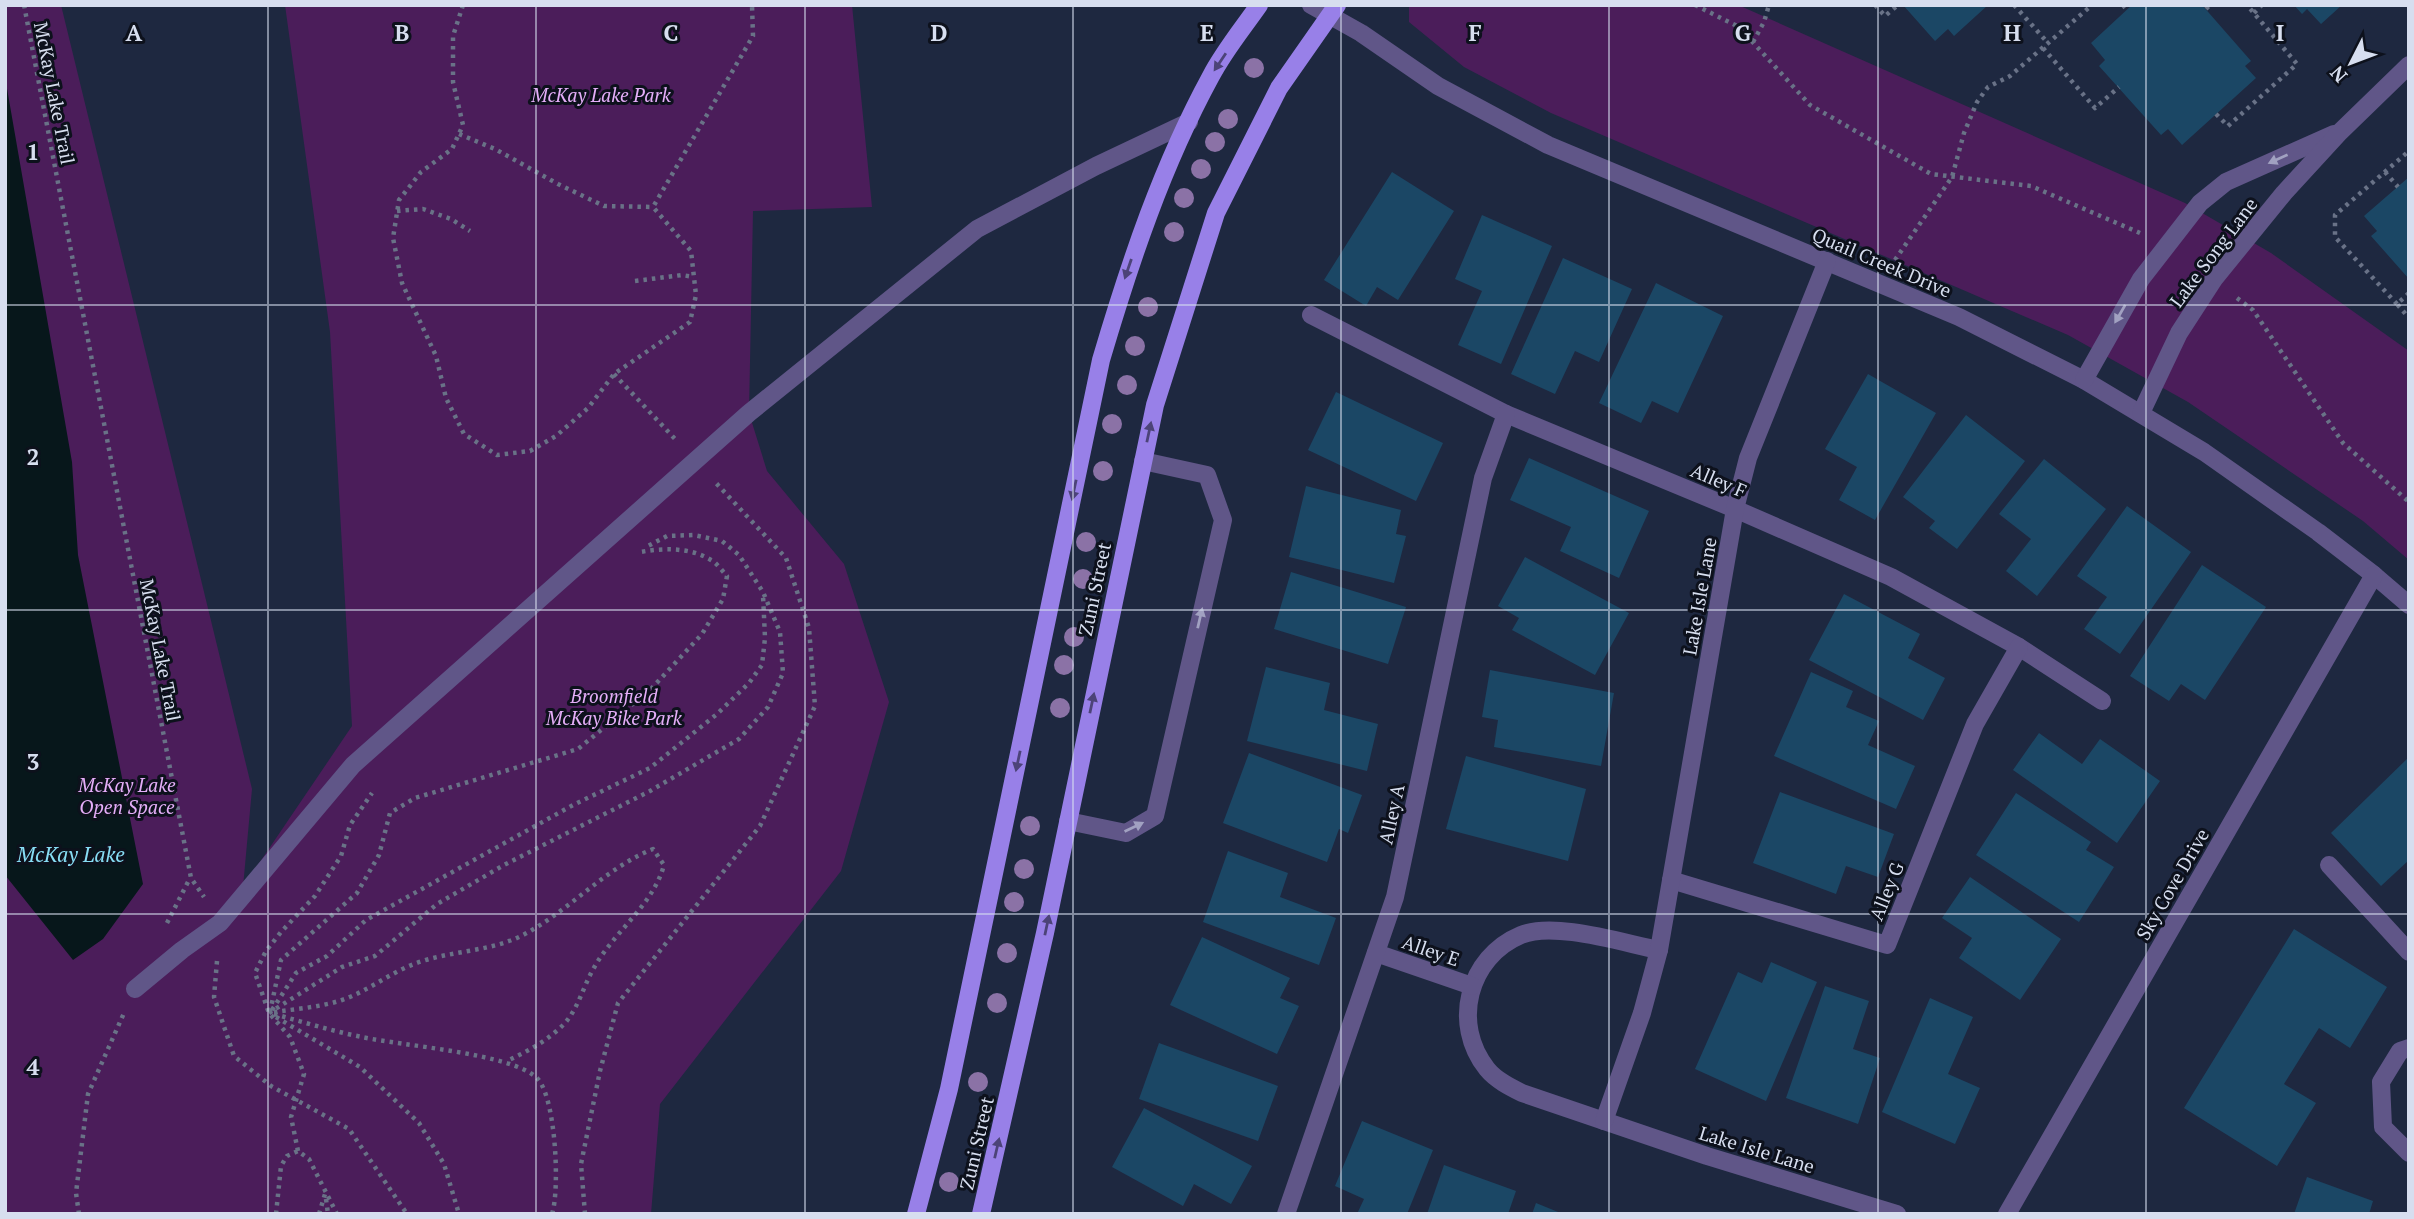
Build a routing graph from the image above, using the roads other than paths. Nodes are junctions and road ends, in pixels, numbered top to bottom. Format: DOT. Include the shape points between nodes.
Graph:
graph roads {
  1 [pos="1259,5"];
  2 [pos="1311,5"];
  3 [pos="1333,10"];
  4 [pos="2409,65"];
  5 [pos="1189,122"];
  6 [pos="2340,132"];
  7 [pos="1827,261"];
  8 [pos="1311,315"];
  9 [pos="2084,380"];
  10 [pos="2141,413"];
  11 [pos="1506,414"];
  12 [pos="1143,461"];
  13 [pos="1735,509"];
  14 [pos="2374,575"];
  15 [pos="2409,605"];
  16 [pos="2019,648"];
  17 [pos="2102,701"];
  18 [pos="1068,821"];
  19 [pos="2329,865"];
  20 [pos="1671,880"];
  21 [pos="1659,950"];
  22 [pos="2409,952"];
  23 [pos="1376,953"];
  24 [pos="1472,986"];
  25 [pos="135,989"];
  26 [pos="2409,1048"];
  27 [pos="1604,1121"];
  28 [pos="2409,1153"];
  29 [pos="916,1214"];
  30 [pos="981,1214"];
  31 [pos="1286,1214"];
  32 [pos="1898,1214"];
  33 [pos="2007,1214"];
  1 -- 5 [label="main road, Zuni Street, one-way" via="1211,75"];
  2 -- 3 [label="street, Quail Creek Drive"];
  3 -- 7 [label="street, Quail Creek Drive" via="1438,86 1548,145"];
  12 -- 3 [label="main road, Zuni Street, one-way" via="1155,405 1216,213 1279,89"];
  4 -- 6 [label="street, Lake Song Lane"];
  5 -- 25 [label="street" via="977,229 750,413 353,765 220,923"];
  5 -- 29 [label="main road, Zuni Street, one-way" via="1139,238 1101,360 952,1075"];
  6 -- 9 [label="street, Lake Song Lane, one-way" via="2225,182 2200,203 2141,279"];
  6 -- 10 [label="street, Lake Song Lane" via="2214,279 2179,332"];
  7 -- 9 [label="street, Quail Creek Drive" via="1959,317"];
  7 -- 13 [label="street, Lake Isle Lane" via="1748,458"];
  8 -- 11 [label="street, Alley F"];
  9 -- 10 [label="street, Quail Creek Drive"];
  10 -- 14 [label="street, Quail Creek Drive" via="2204,452"];
  11 -- 13 [label="street, Alley F"];
  11 -- 23 [label="street, Alley A" via="1483,478 1395,897"];
  18 -- 12 [label="main road, Zuni Street, one-way"];
  18 -- 12 [label="street, one-way" via="1126,833 1155,816 1223,520 1207,475"];
  13 -- 16 [label="street, Alley F" via="1891,577"];
  13 -- 20 [label="street, Lake Isle Lane"];
  14 -- 15 [label="street, Quail Creek Drive"];
  14 -- 33 [label="street, Sky Cove Drive"];
  16 -- 17 [label="street, Alley F"];
  16 -- 20 [label="street, Alley G" via="1975,724 1887,945"];
  30 -- 18 [label="main road, Zuni Street, one-way"];
  19 -- 22 [label="street"];
  20 -- 21 [label="street, Lake Isle Lane"];
  21 -- 24 [label="street, Lake Isle Lane" via="1553,929 1523,934 1498,948"];
  21 -- 27 [label="street, Lake Isle Lane"];
  23 -- 24 [label="street, Alley E"];
  23 -- 31 [label="street, Alley A"];
  24 -- 27 [label="street, Lake Isle Lane" via="1467,1016 1472,1044 1488,1070 1522,1093"];
  26 -- 28 [label="street" via="2400,1051 2381,1082 2384,1127"];
  27 -- 32 [label="street, Lake Isle Lane"];
}
